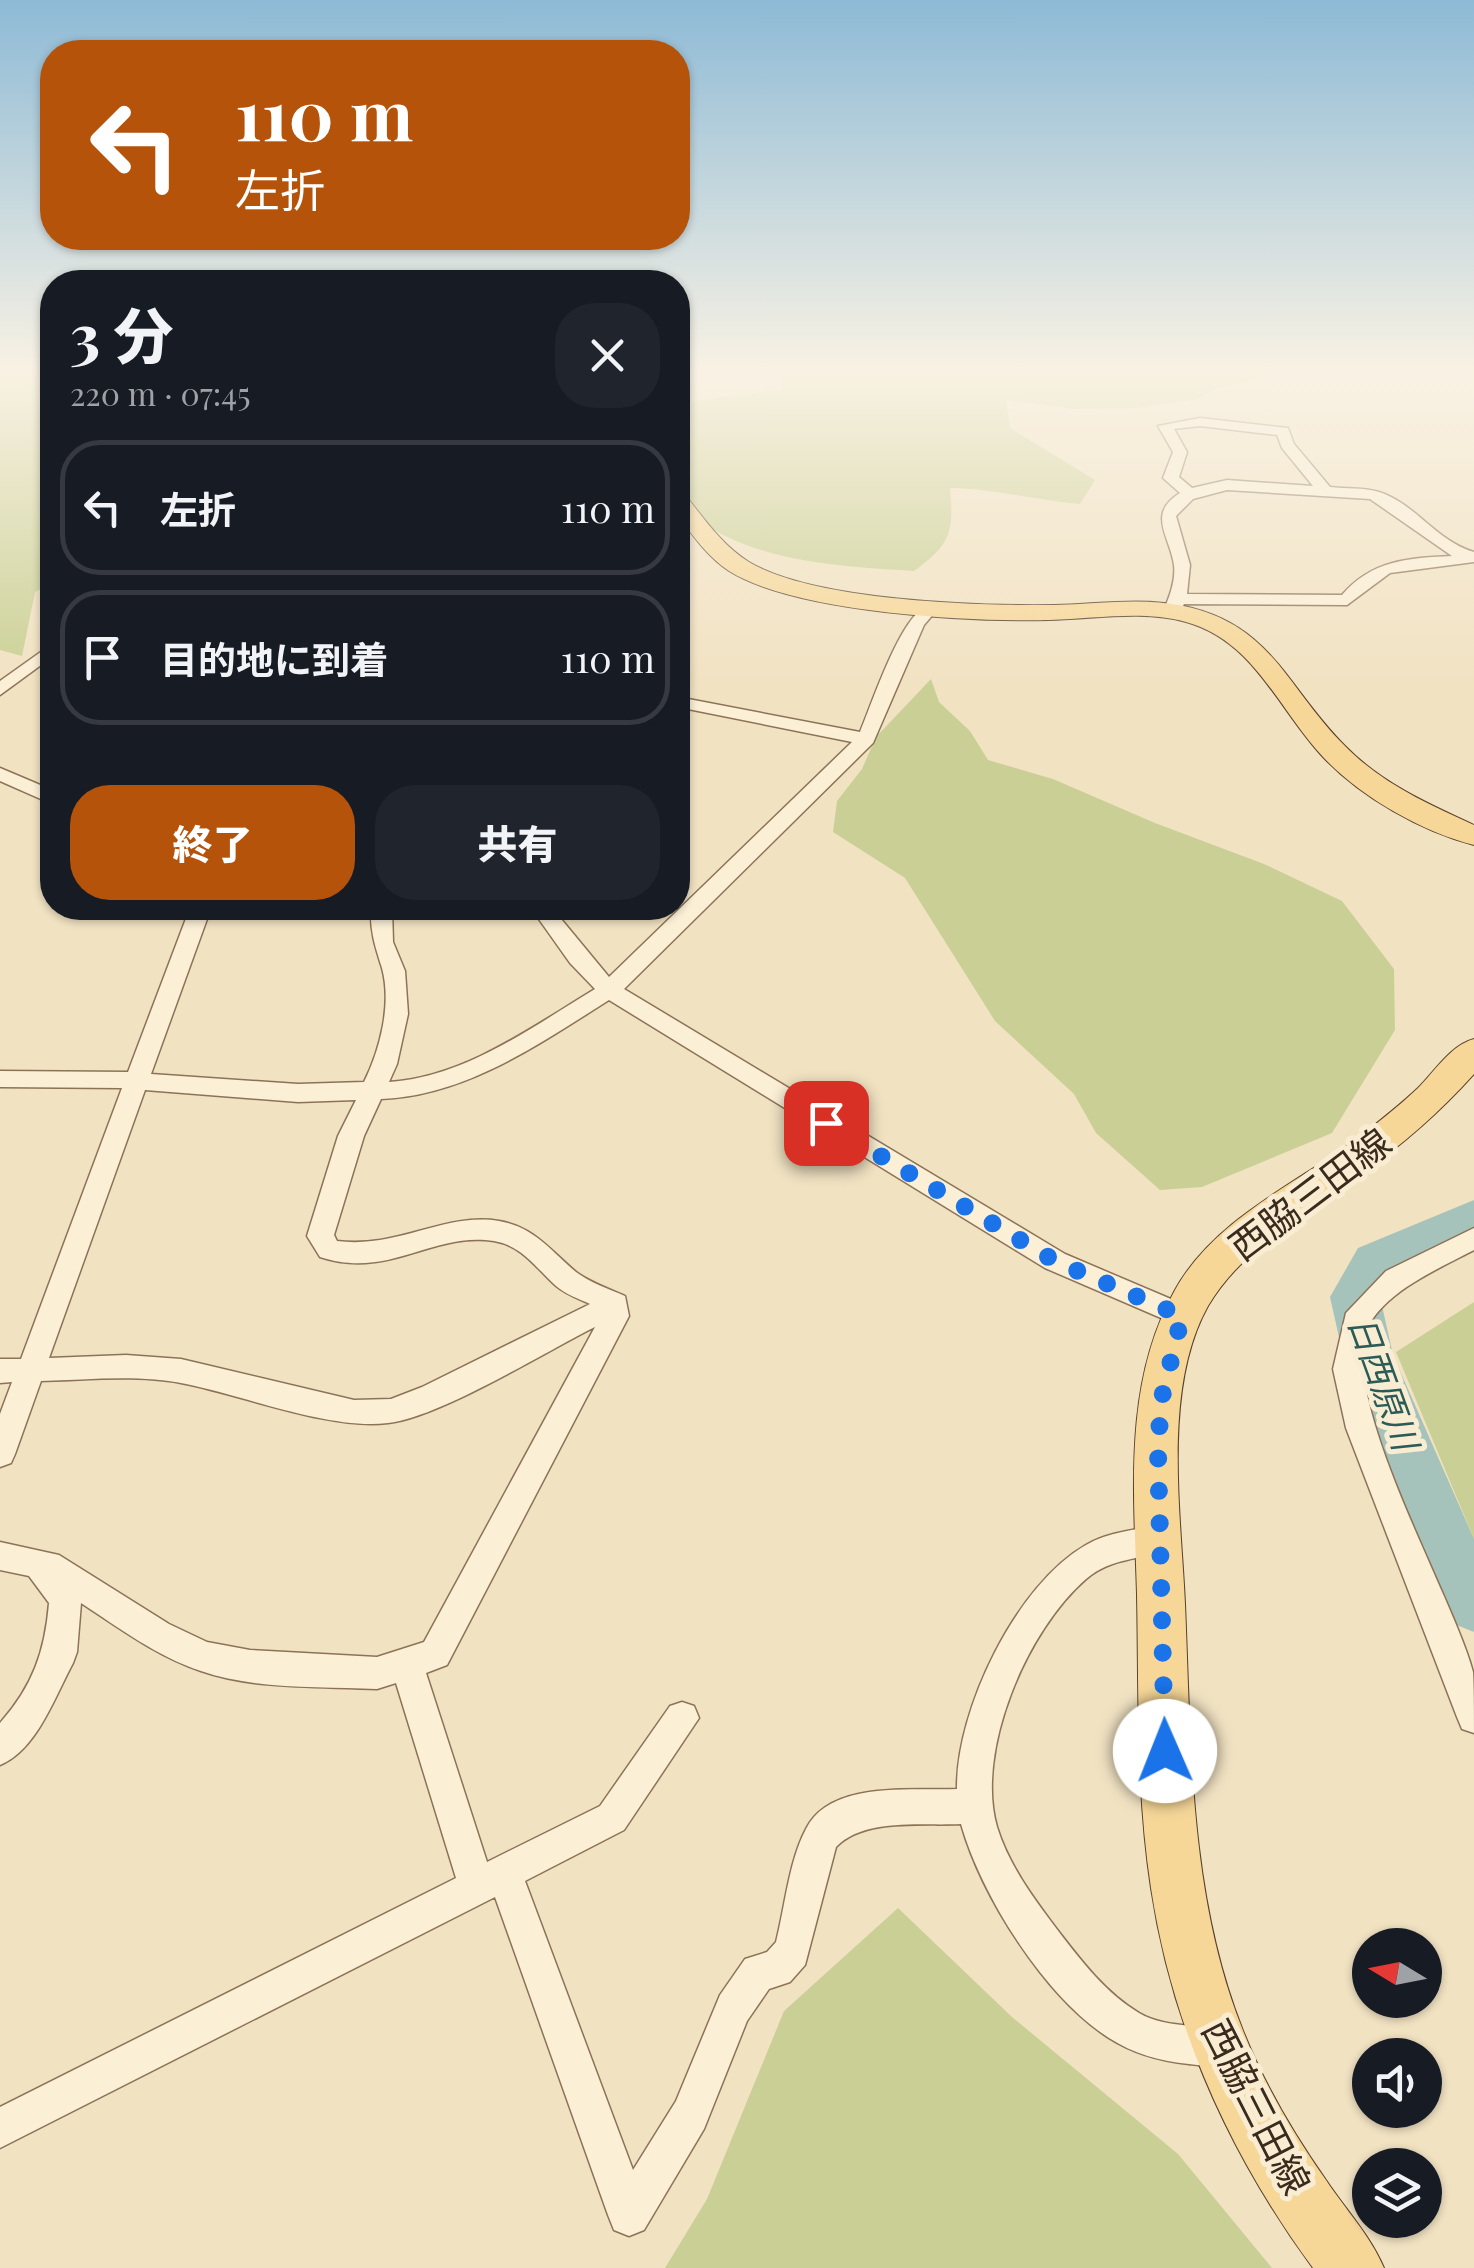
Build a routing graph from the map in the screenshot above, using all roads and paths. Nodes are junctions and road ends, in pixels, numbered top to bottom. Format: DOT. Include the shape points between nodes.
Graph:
graph roads {
  1 [pos="1173,476"];
  2 [pos="1313,476"];
  3 [pos="1326,492"];
  4 [pos="1188,494"];
  5 [pos="690,515"];
  6 [pos="1474,558"];
  7 [pos="1174,605"];
  8 [pos="927,611"];
  9 [pos="40,658"];
  10 [pos="0,690"];
  11 [pos="690,704"];
  12 [pos="866,739"];
  13 [pos="3,782"];
  14 [pos="40,790"];
  15 [pos="1474,836"];
  16 [pos="690,911"];
  17 [pos="195,920"];
  18 [pos="382,920"];
  19 [pos="551,920"];
  20 [pos="681,920"];
  21 [pos="609,990"];
  22 [pos="1474,1051"];
  23 [pos="0,1079"];
  24 [pos="134,1080"];
  25 [pos="372,1090"];
  26 [pos="1474,1238"];
  27 [pos="615,1304"];
  28 [pos="1182,1316"];
  29 [pos="31,1370"];
  30 [pos="0,1371"];
  31 [pos="0,1454"];
  32 [pos="1160,1538"];
  33 [pos="10,1558"];
  34 [pos="406,1663"];
  35 [pos="1474,1717"];
  36 [pos="682,1718"];
  37 [pos="0,1748"];
  38 [pos="975,1806"];
  39 [pos="490,1879"];
  40 [pos="1221,2048"];
  41 [pos="0,2128"];
  42 [pos="1352,2268"];
  1 -- 4 [label="street"];
  2 -- 3 [label="street"];
  3 -- 4 [label="street" via="1227,486"];
  3 -- 6 [label="street" via="1390,500 1444,550"];
  4 -- 7 [label="street" via="1167,522 1183,570"];
  5 -- 8 [label="main road" via="726,558 760,576"];
  6 -- 7 [label="street" via="1385,568 1364,577 1347,600"];
  7 -- 8 [label="main road" via="991,615"];
  7 -- 15 [label="main road" via="1237,636 1354,771"];
  8 -- 12 [label="street"];
  9 -- 10 [label="street"];
  11 -- 12 [label="street"];
  12 -- 16 [label="street"];
  13 -- 14 [label="street"];
  17 -- 24 [label="street"];
  18 -- 25 [label="street" via="396,1014"];
  19 -- 21 [label="street"];
  20 -- 21 [label="street"];
  21 -- 25 [label="street" via="513,1050 447,1079"];
  21 -- 28 [label="street" via="1055,1261"];
  22 -- 28 [label="main road, 西脇三田線" via="1386,1136 1226,1252"];
  23 -- 24 [label="street"];
  24 -- 25 [label="street" via="298,1093"];
  24 -- 29 [label="street"];
  25 -- 27 [label="street" via="320,1236 329,1250 365,1255 461,1230 499,1231 535,1246 568,1280"];
  26 -- 35 [label="street" via="1396,1279 1356,1320 1348,1369 1362,1428"];
  27 -- 29 [label="street" via="391,1411 354,1412 180,1370"];
  27 -- 34 [label="street" via="615,1316 435,1654"];
  28 -- 32 [label="main road, 西脇三田線" via="1161,1401"];
  29 -- 30 [label="street"];
  29 -- 31 [label="street"];
  32 -- 38 [label="street" via="1100,1553 1065,1578 1032,1618 999,1678 980,1741"];
  32 -- 40 [label="main road, 西脇三田線" via="1172,1841 1185,1927"];
  33 -- 34 [label="street" via="48,1566 204,1657 366,1672"];
  33 -- 37 [label="street" via="45,1572 65,1599 61,1652 23,1722"];
  34 -- 39 [label="street"];
  36 -- 39 [label="street" via="612,1818"];
  38 -- 39 [label="street" via="870,1811 840,1817 820,1837 792,1952 777,1969 758,1972 733,2008 690,2115 629,2215"];
  38 -- 40 [label="street" via="1000,1883 1090,2000 1142,2036"];
  39 -- 41 [label="street"];
  40 -- 42 [label="main road, 西脇三田線" via="1277,2155"];
}
